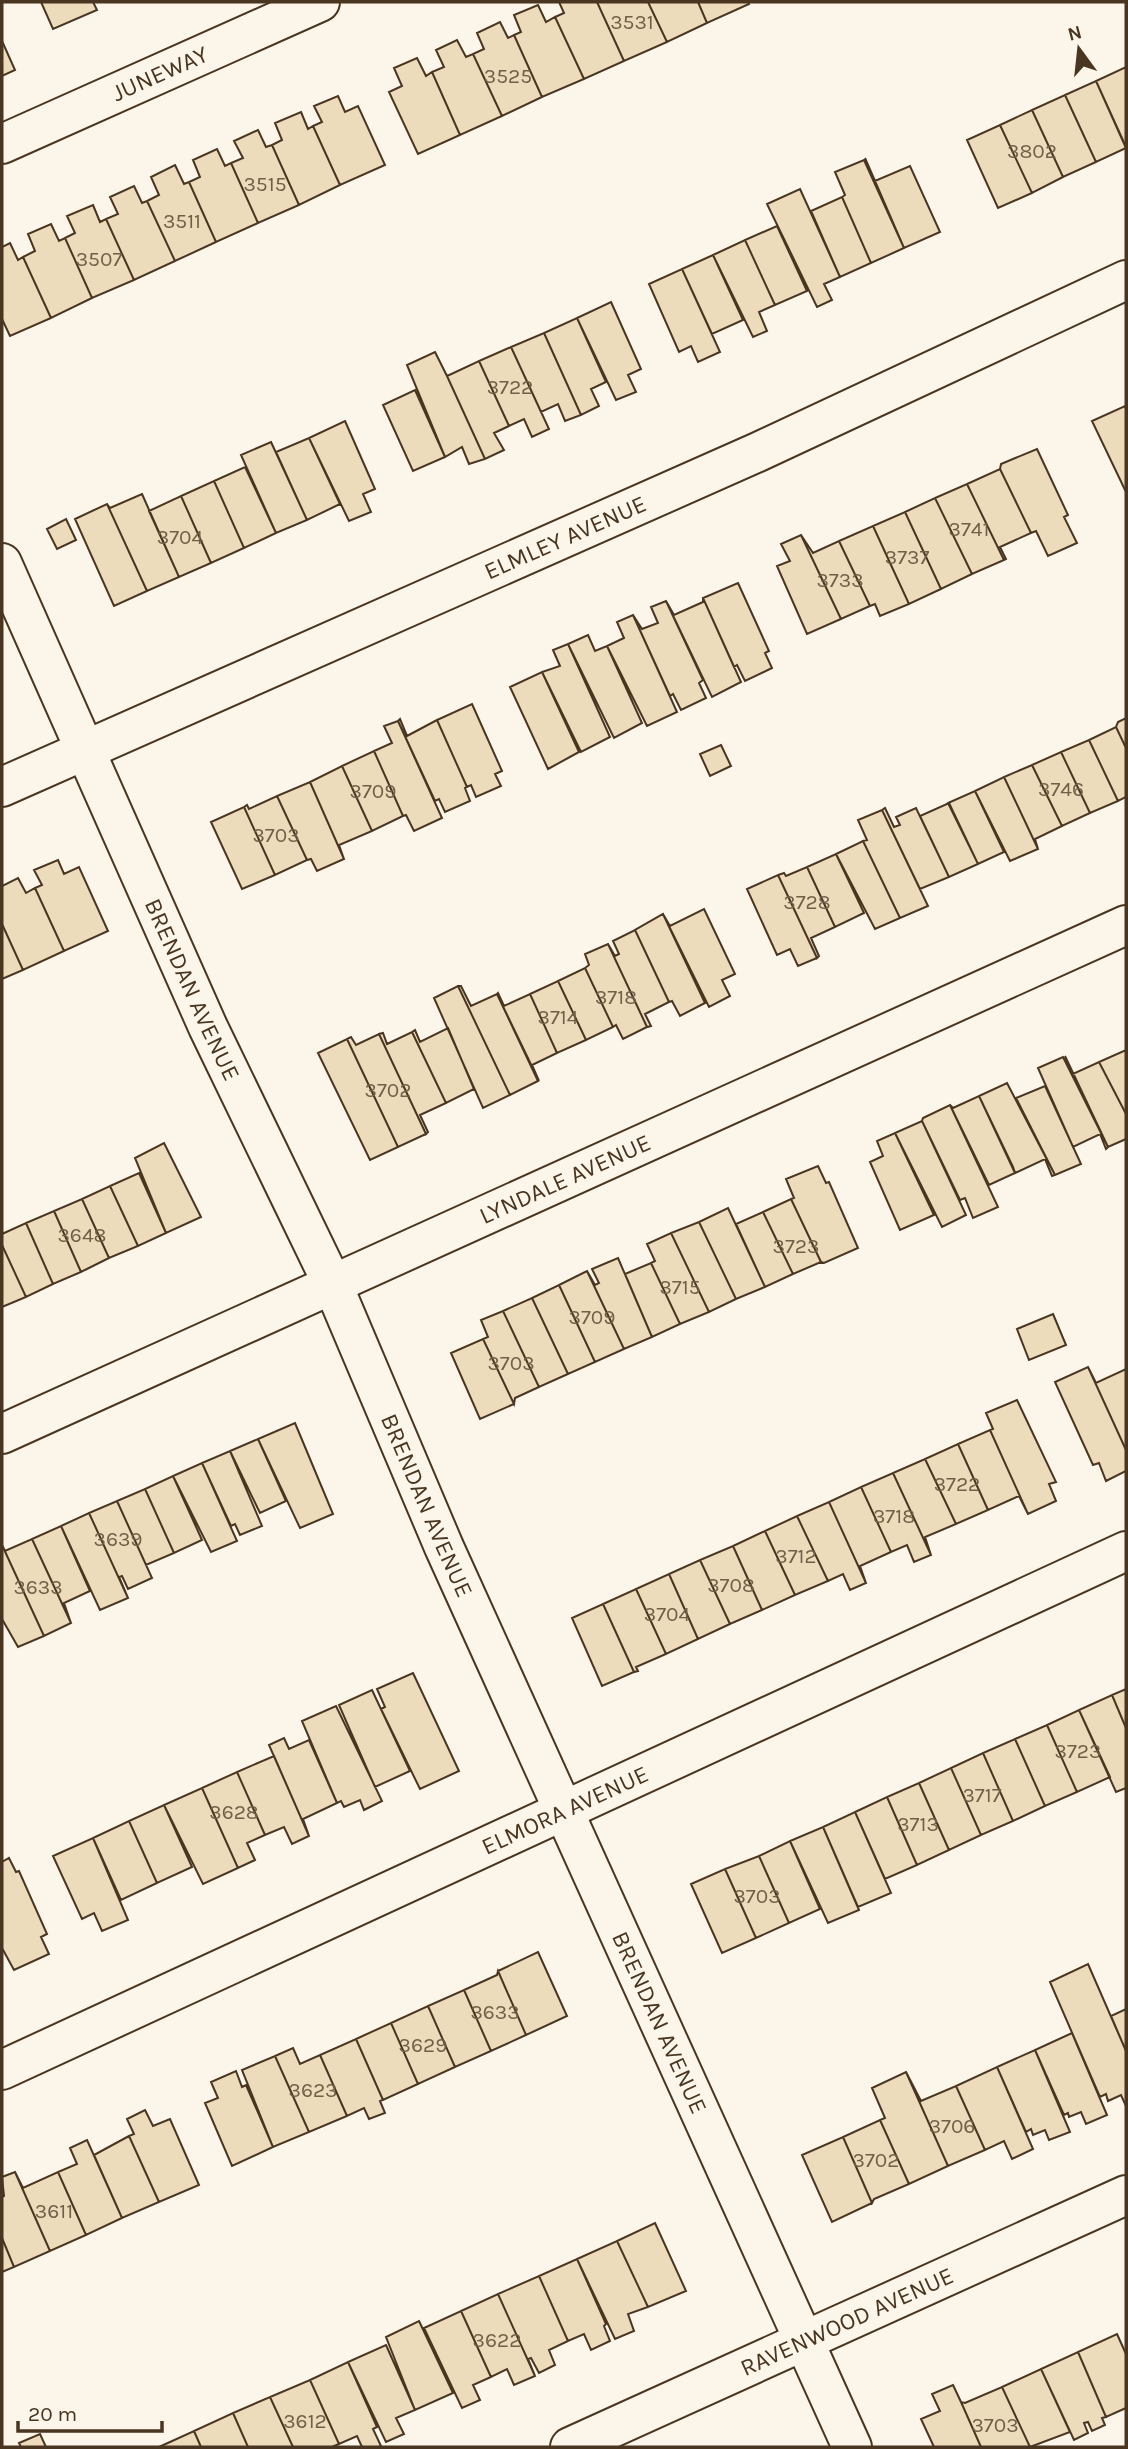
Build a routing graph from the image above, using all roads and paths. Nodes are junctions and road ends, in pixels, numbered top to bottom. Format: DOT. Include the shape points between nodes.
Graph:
graph roads {
  1 [pos="320,2"];
  2 [pos="2,145"];
  3 [pos="1126,280"];
  4 [pos="2,563"];
  5 [pos="84,749"];
  6 [pos="2,787"];
  7 [pos="1126,925"];
  8 [pos="332,1283"];
  9 [pos="2,1434"];
  10 [pos="1126,1550"];
  11 [pos="564,1809"];
  12 [pos="2,2070"];
  13 [pos="1126,2195"];
  14 [pos="805,2342"];
  15 [pos="570,2447"];
  16 [pos="852,2447"];
  1 -- 2 [label="street, JUNEWAY"];
  3 -- 5 [label="street, ELMLEY AVENUE" via="758,452"];
  4 -- 5 [label="street, BRENDAN AVENUE"];
  5 -- 6 [label="street, ELMLEY AVENUE"];
  5 -- 8 [label="street, BRENDAN AVENUE" via="208,1027"];
  7 -- 8 [label="street, LYNDALE AVENUE"];
  8 -- 9 [label="street, LYNDALE AVENUE"];
  8 -- 11 [label="street, BRENDAN AVENUE" via="444,1547"];
  10 -- 11 [label="street, ELMORA AVENUE"];
  11 -- 12 [label="street, ELMORA AVENUE"];
  11 -- 14 [label="street, BRENDAN AVENUE"];
  13 -- 14 [label="street, RAVENWOOD AVENUE"];
  14 -- 15 [label="street, RAVENWOOD AVENUE"];
  14 -- 16 [label="street, BRENDAN AVENUE"];
}
